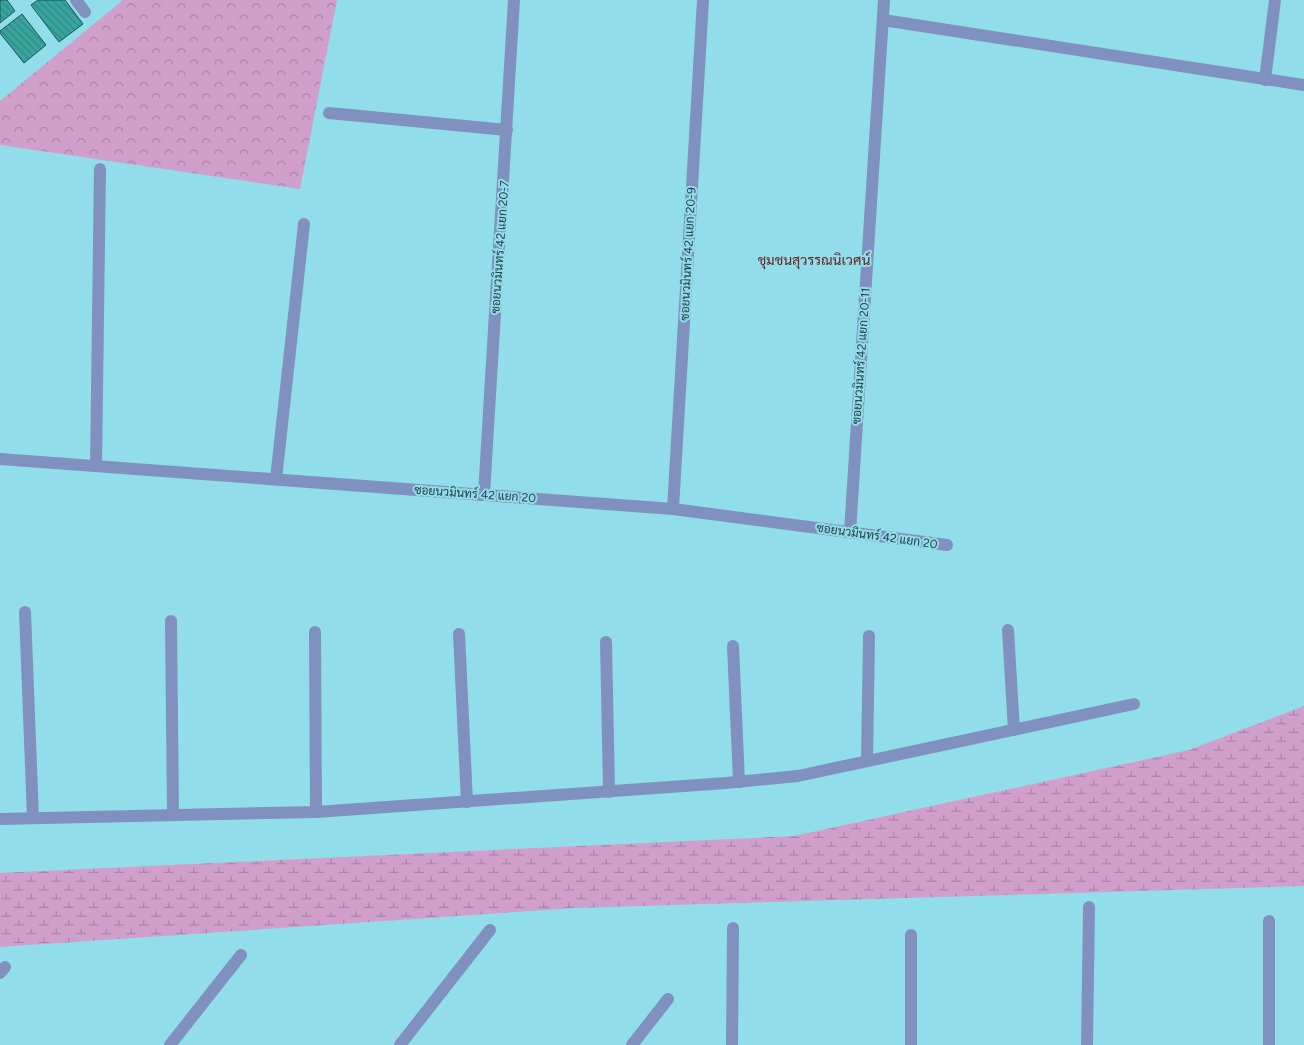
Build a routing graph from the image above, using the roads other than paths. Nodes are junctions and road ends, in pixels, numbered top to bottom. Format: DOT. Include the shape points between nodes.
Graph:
graph roads {
  1 [pos="76,0"];
  2 [pos="514,0"];
  3 [pos="703,0"];
  4 [pos="884,0"];
  5 [pos="1275,0"];
  6 [pos="85,12"];
  7 [pos="883,20"];
  8 [pos="1265,80"];
  9 [pos="1304,85"];
  10 [pos="328,113"];
  11 [pos="507,130"];
  12 [pos="100,169"];
  13 [pos="304,224"];
  14 [pos="0,459"];
  15 [pos="96,466"];
  16 [pos="276,479"];
  17 [pos="484,494"];
  18 [pos="673,508"];
  19 [pos="850,532"];
  20 [pos="948,546"];
  21 [pos="25,612"];
  22 [pos="171,621"];
  23 [pos="1008,630"];
  24 [pos="315,632"];
  25 [pos="459,634"];
  26 [pos="869,636"];
  27 [pos="606,642"];
  28 [pos="733,646"];
  29 [pos="1134,704"];
  30 [pos="1014,730"];
  31 [pos="867,761"];
  32 [pos="739,782"];
  33 [pos="608,792"];
  34 [pos="467,802"];
  35 [pos="316,812"];
  36 [pos="172,815"];
  37 [pos="33,818"];
  38 [pos="0,819"];
  39 [pos="1089,907"];
  40 [pos="1269,921"];
  41 [pos="733,928"];
  42 [pos="490,930"];
  43 [pos="911,935"];
  44 [pos="241,955"];
  45 [pos="668,999"];
  46 [pos="170,1045"];
  47 [pos="400,1045"];
  48 [pos="632,1045"];
  49 [pos="732,1045"];
  50 [pos="911,1045"];
  51 [pos="1087,1045"];
  52 [pos="1269,1045"];
  1 -- 6 [label="street"];
  2 -- 11 [label="street, ซอยนวมินทร์ 42 แยก 20-7"];
  3 -- 18 [label="street, ซอยนวมินทร์ 42 แยก 20-9"];
  4 -- 7 [label="street, ซอยนวมินทร์ 42 แยก 20-11"];
  5 -- 8 [label="street"];
  7 -- 8 [label="street"];
  7 -- 19 [label="street, ซอยนวมินทร์ 42 แยก 20-11"];
  8 -- 9 [label="street"];
  10 -- 11 [label="street"];
  11 -- 17 [label="street, ซอยนวมินทร์ 42 แยก 20-7"];
  12 -- 15 [label="street"];
  13 -- 16 [label="street"];
  14 -- 15 [label="street, ซอยนวมินทร์ 42 แยก 20"];
  15 -- 16 [label="street, ซอยนวมินทร์ 42 แยก 20"];
  16 -- 17 [label="street, ซอยนวมินทร์ 42 แยก 20"];
  17 -- 18 [label="street, ซอยนวมินทร์ 42 แยก 20"];
  18 -- 19 [label="street, ซอยนวมินทร์ 42 แยก 20"];
  19 -- 20 [label="street, ซอยนวมินทร์ 42 แยก 20"];
  21 -- 37 [label="street"];
  22 -- 36 [label="street"];
  23 -- 30 [label="street"];
  24 -- 35 [label="street"];
  25 -- 34 [label="street"];
  26 -- 31 [label="street"];
  27 -- 33 [label="street"];
  28 -- 32 [label="street"];
  29 -- 30 [label="street"];
  30 -- 31 [label="street"];
  31 -- 32 [label="street" via="798,776"];
  32 -- 33 [label="street"];
  33 -- 34 [label="street"];
  34 -- 35 [label="street"];
  35 -- 36 [label="street"];
  36 -- 37 [label="street"];
  37 -- 38 [label="street"];
  39 -- 51 [label="street"];
  40 -- 52 [label="street"];
  41 -- 49 [label="street"];
  42 -- 47 [label="street"];
  43 -- 50 [label="street"];
  44 -- 46 [label="street"];
  45 -- 48 [label="street"];
}
